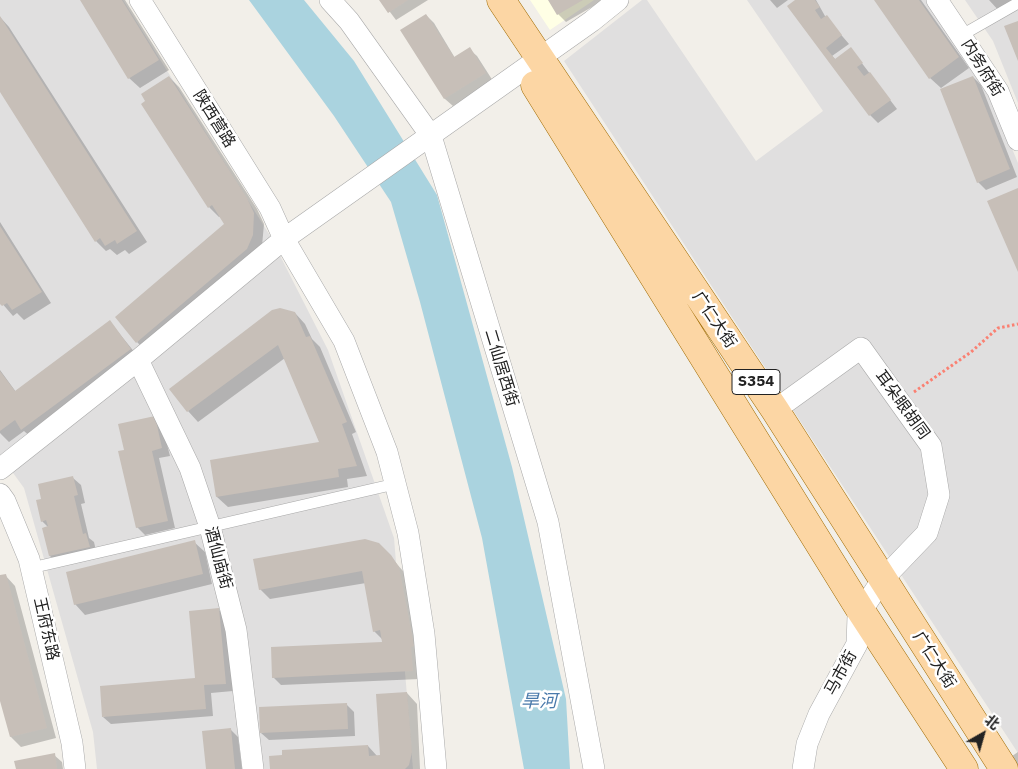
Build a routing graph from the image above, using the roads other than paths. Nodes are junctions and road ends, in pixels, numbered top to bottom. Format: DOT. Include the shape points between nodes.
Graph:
graph roads {
  1 [pos="140,0"];
  2 [pos="330,0"];
  3 [pos="480,0"];
  4 [pos="501,0"];
  5 [pos="618,0"];
  6 [pos="937,0"];
  7 [pos="1018,3"];
  8 [pos="962,35"];
  9 [pos="532,64"];
  10 [pos="1018,140"];
  11 [pos="423,141"];
  12 [pos="284,239"];
  13 [pos="138,360"];
  14 [pos="775,410"];
  15 [pos="0,469"];
  16 [pos="395,484"];
  17 [pos="0,494"];
  18 [pos="210,527"];
  19 [pos="31,568"];
  20 [pos="882,580"];
  21 [pos="861,611"];
  22 [pos="75,769"];
  23 [pos="253,769"];
  24 [pos="436,769"];
  25 [pos="594,769"];
  26 [pos="803,769"];
  27 [pos="964,769"];
  28 [pos="1004,769"];
  1 -- 12 [label="street, 陕西营路" via="270,208"];
  2 -- 11 [label="street, 二仙居西街" via="349,21"];
  3 -- 9 [label="main road, 广仁大街 / S354"];
  4 -- 9 [label="main road, 广仁大街 / S354"];
  5 -- 9 [label="street"];
  6 -- 8 [label="street, 内务府街"];
  7 -- 8 [label="lane"];
  8 -- 10 [label="street, 内务府街" via="998,91"];
  9 -- 11 [label="street"];
  9 -- 14 [label="main road, 广仁大街 / S354"];
  9 -- 21 [label="main road, 广仁大街 / S354"];
  11 -- 12 [label="street"];
  11 -- 25 [label="street, 二仙居西街" via="548,522"];
  12 -- 13 [label="street"];
  12 -- 16 [label="street, 陕西营路" via="344,341 387,452"];
  13 -- 15 [label="street"];
  13 -- 18 [label="street, 酒仙庙街" via="190,468"];
  14 -- 20 [label="main road, 广仁大街 / S354"];
  14 -- 20 [label="street, 耳朵眼胡同" via="861,348 931,446 939,495 927,533"];
  16 -- 18 [label="lane"];
  16 -- 24 [label="street, 陕西营路" via="408,533 424,634"];
  17 -- 19 [label="street, 王府东路"];
  18 -- 19 [label="lane"];
  18 -- 23 [label="street, 酒仙庙街" via="236,630"];
  19 -- 22 [label="street, 王府东路" via="72,743"];
  20 -- 21 [label="street, 马市街"];
  20 -- 28 [label="main road, 广仁大街 / S354"];
  21 -- 26 [label="street, 马市街" via="857,644 819,714 807,744"];
  21 -- 27 [label="main road, 广仁大街 / S354"];
}
